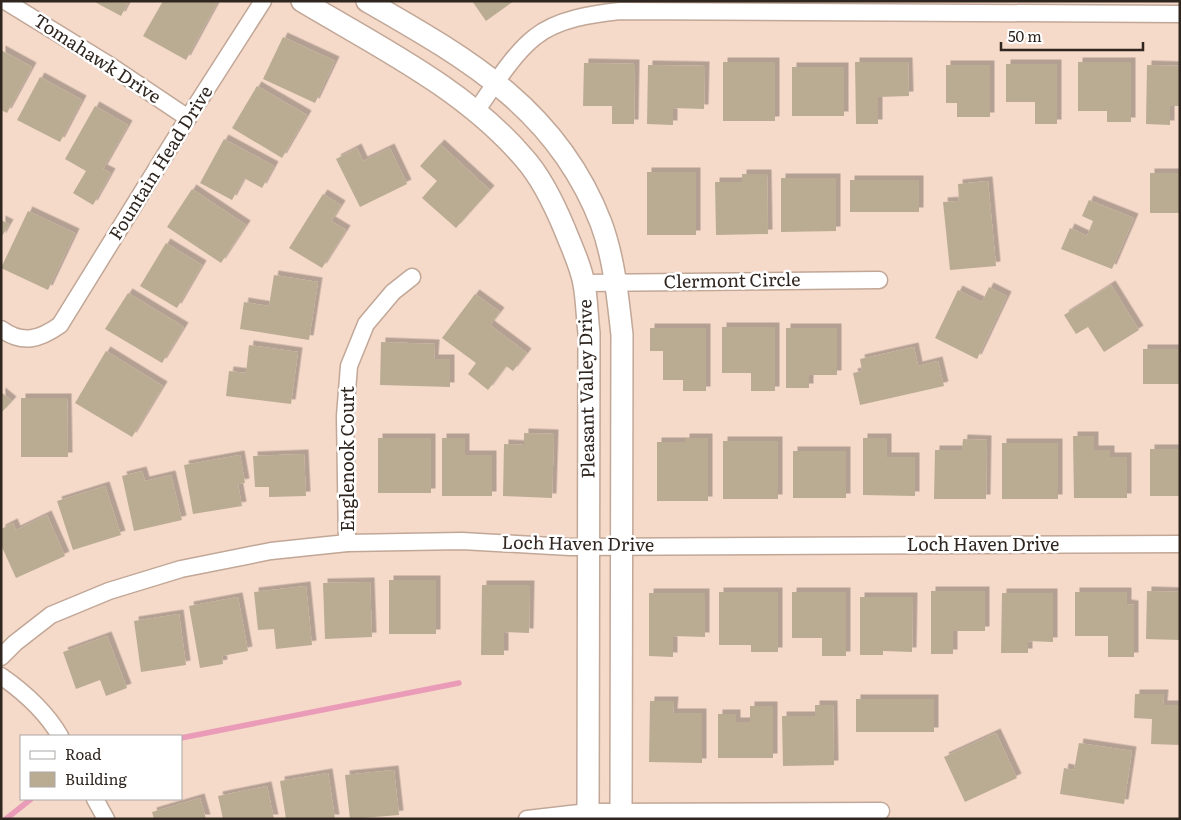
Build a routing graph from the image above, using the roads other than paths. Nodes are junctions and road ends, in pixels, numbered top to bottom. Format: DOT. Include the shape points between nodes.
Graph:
graph roads {
  1 [pos="5,1"];
  2 [pos="263,1"];
  3 [pos="302,1"];
  4 [pos="367,1"];
  5 [pos="1180,14"];
  6 [pos="497,83"];
  7 [pos="477,110"];
  8 [pos="188,118"];
  9 [pos="412,277"];
  10 [pos="879,280"];
  11 [pos="616,282"];
  12 [pos="584,283"];
  13 [pos="1,329"];
  14 [pos="347,543"];
  15 [pos="1180,544"];
  16 [pos="588,546"];
  17 [pos="621,546"];
  18 [pos="1,657"];
  19 [pos="1,676"];
  20 [pos="59,735"];
  21 [pos="96,800"];
  22 [pos="881,811"];
  23 [pos="588,815"];
  24 [pos="621,815"];
  25 [pos="106,819"];
  26 [pos="527,819"];
  1 -- 8 [label="street, Tomahawk Drive"];
  2 -- 8 [label="street, Fountain Head Drive"];
  3 -- 7 [label="street, Pleasant Valley Drive"];
  4 -- 6 [label="street, Pleasant Valley Drive" via="467,61"];
  5 -- 6 [label="street" via="620,11 588,15 536,36 521,50"];
  6 -- 7 [label="street"];
  6 -- 11 [label="street, Pleasant Valley Drive" via="548,132 575,169 601,224"];
  7 -- 12 [label="street, Pleasant Valley Drive" via="526,160 556,208"];
  8 -- 13 [label="street, Fountain Head Drive" via="60,325 43,337 20,338"];
  9 -- 14 [label="street, Englenook Court" via="392,292 366,324 349,366 345,416"];
  10 -- 11 [label="street, Clermont Circle"];
  11 -- 12 [label="street, Clermont Circle"];
  11 -- 17 [label="street, Pleasant Valley Drive" via="622,335"];
  12 -- 16 [label="street, Pleasant Valley Drive" via="589,333"];
  14 -- 16 [label="street, Loch Haven Drive" via="462,541"];
  14 -- 18 [label="street, Loch Haven Drive" via="271,551 181,569 108,591 51,615"];
  15 -- 17 [label="street, Loch Haven Drive"];
  16 -- 17 [label="street, Loch Haven Drive"];
  16 -- 23 [label="street, Pleasant Valley Drive"];
  17 -- 24 [label="street, Pleasant Valley Drive"];
  19 -- 20 [label="street" via="22,691"];
  21 -- 25 [label="street"];
  22 -- 24 [label="street"];
  23 -- 24 [label="street"];
  23 -- 26 [label="street"];
}
